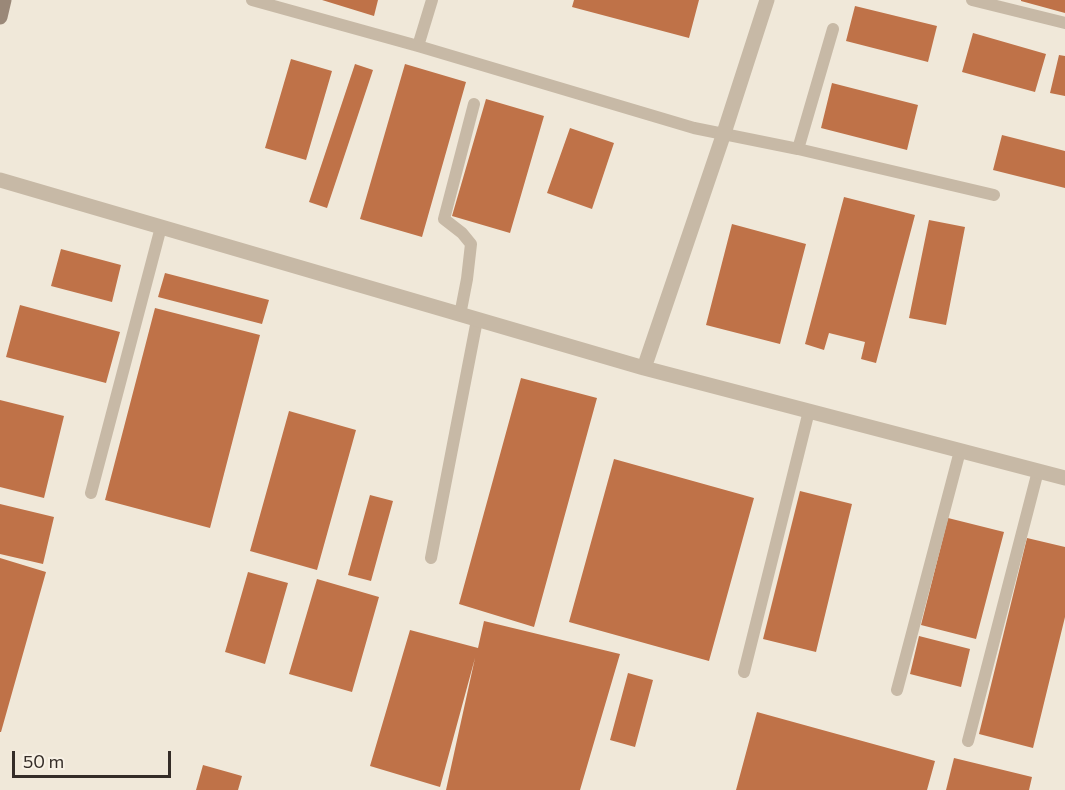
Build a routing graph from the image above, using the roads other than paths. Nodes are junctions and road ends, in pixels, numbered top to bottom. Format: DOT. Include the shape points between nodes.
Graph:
graph roads {
  1 [pos="4,0"];
  2 [pos="252,0"];
  3 [pos="432,0"];
  4 [pos="767,0"];
  5 [pos="972,0"];
  6 [pos="0,17"];
  7 [pos="1065,23"];
  8 [pos="833,29"];
  9 [pos="418,46"];
  10 [pos="474,104"];
  11 [pos="724,133"];
  12 [pos="798,149"];
  13 [pos="0,180"];
  14 [pos="994,195"];
  15 [pos="161,227"];
  16 [pos="460,315"];
  17 [pos="477,320"];
  18 [pos="644,368"];
  19 [pos="809,411"];
  20 [pos="960,450"];
  21 [pos="1038,471"];
  22 [pos="1065,478"];
  23 [pos="91,493"];
  24 [pos="431,558"];
  25 [pos="744,672"];
  26 [pos="897,690"];
  27 [pos="968,741"];
  1 -- 6 [label="street"];
  2 -- 9 [label="lane"];
  3 -- 9 [label="lane"];
  4 -- 11 [label="street"];
  5 -- 7 [label="lane"];
  8 -- 12 [label="lane"];
  9 -- 11 [label="lane" via="694,128"];
  10 -- 16 [label="lane" via="444,219 471,244"];
  11 -- 12 [label="lane"];
  11 -- 18 [label="street"];
  12 -- 14 [label="lane"];
  13 -- 15 [label="street"];
  15 -- 16 [label="street"];
  15 -- 23 [label="lane"];
  16 -- 17 [label="street"];
  17 -- 18 [label="street"];
  17 -- 24 [label="lane"];
  18 -- 19 [label="street"];
  19 -- 20 [label="street"];
  19 -- 25 [label="lane"];
  20 -- 21 [label="street"];
  20 -- 26 [label="lane"];
  21 -- 22 [label="street"];
  21 -- 27 [label="lane"];
}
